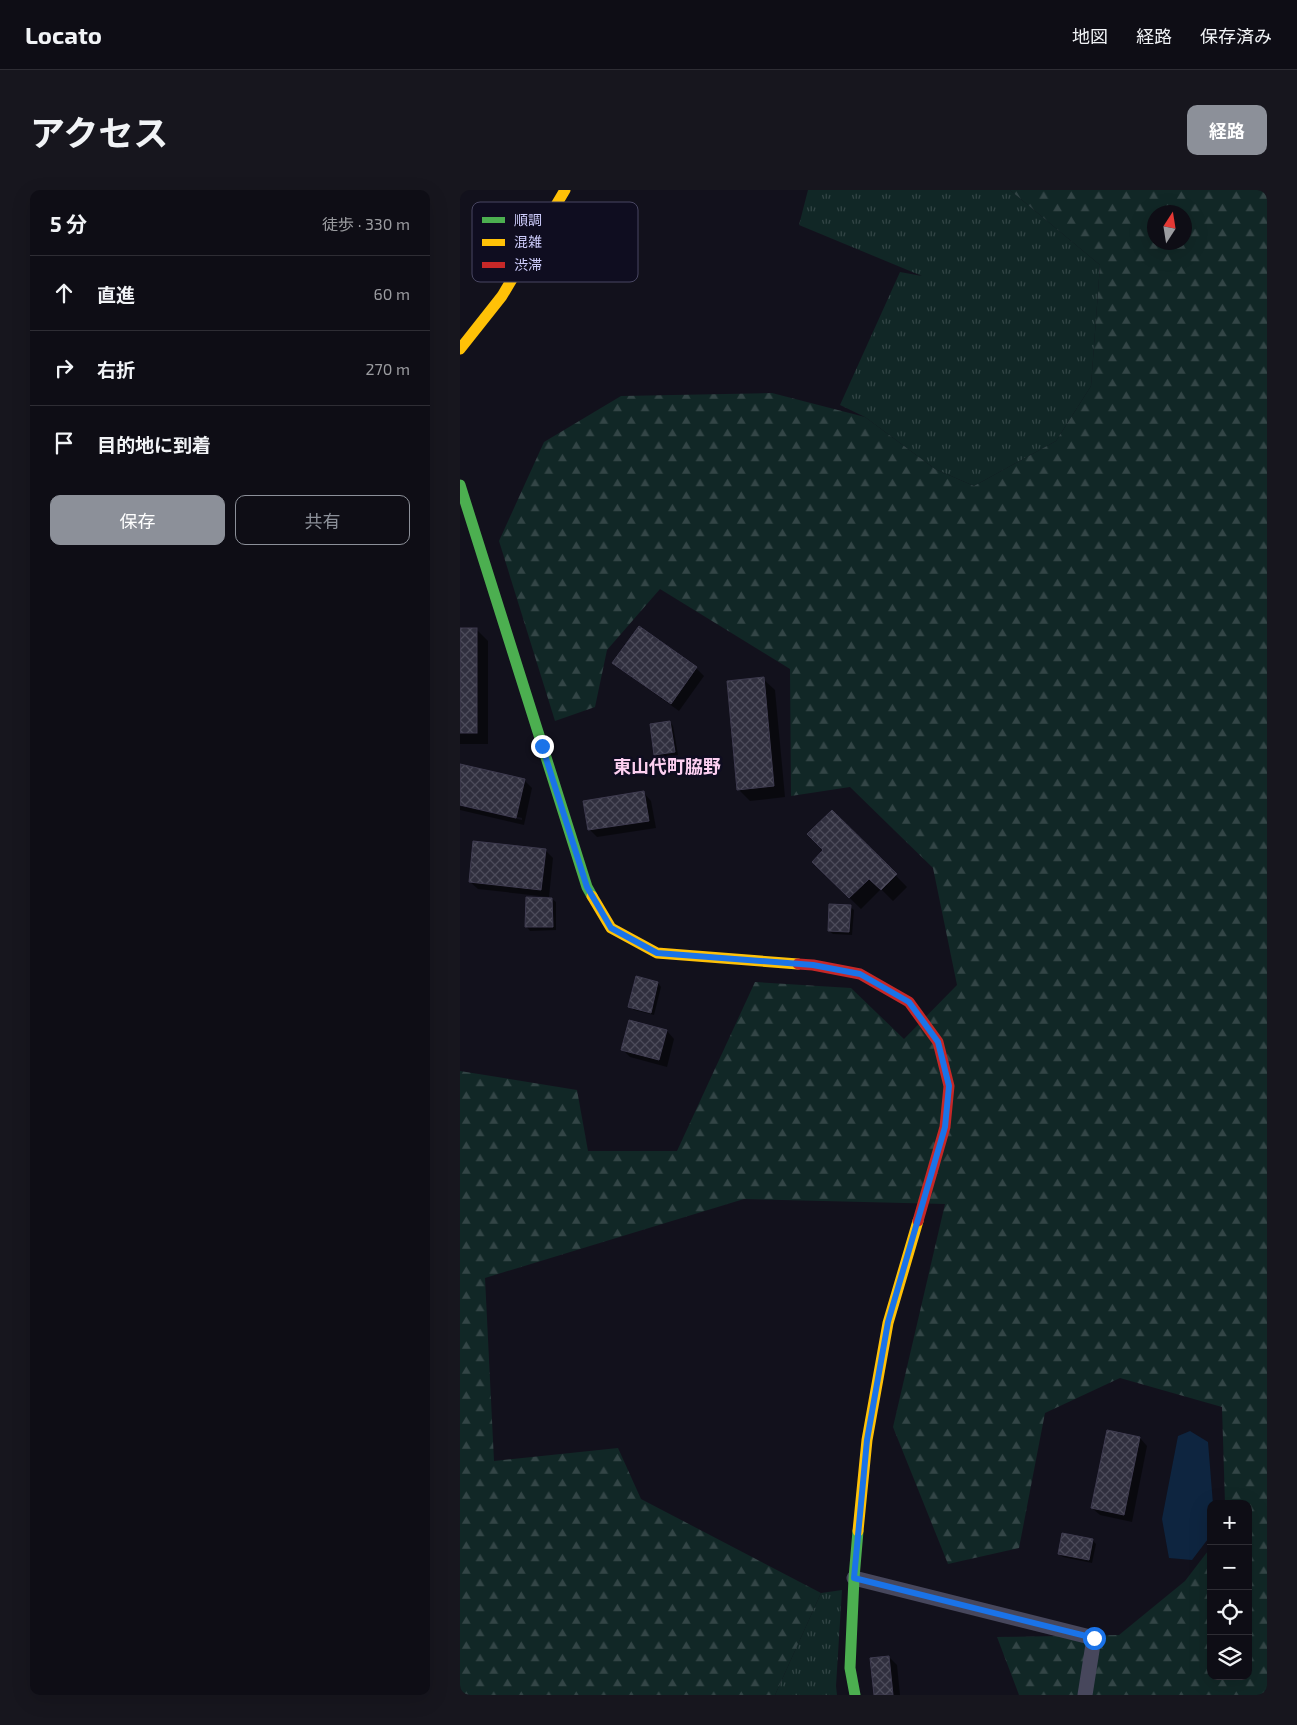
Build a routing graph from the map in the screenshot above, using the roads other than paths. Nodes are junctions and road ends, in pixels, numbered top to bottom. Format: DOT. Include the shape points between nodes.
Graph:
graph roads {
  1 [pos="564,190"];
  2 [pos="557,202"];
  3 [pos="510,282"];
  4 [pos="460,349"];
  5 [pos="460,484"];
  6 [pos="854,1578"];
  7 [pos="855,1695"];
  8 [pos="1086,1695"];
  1 -- 2 [label="street"];
  3 -- 4 [label="street"];
  5 -- 6 [label="street" via="587,887 611,928 657,953 813,965 860,974 909,1002 938,1042 949,1086 945,1127 888,1322 867,1440"];
  6 -- 7 [label="street" via="850,1668"];
  6 -- 8 [label="lane" via="1094,1638"];
}
